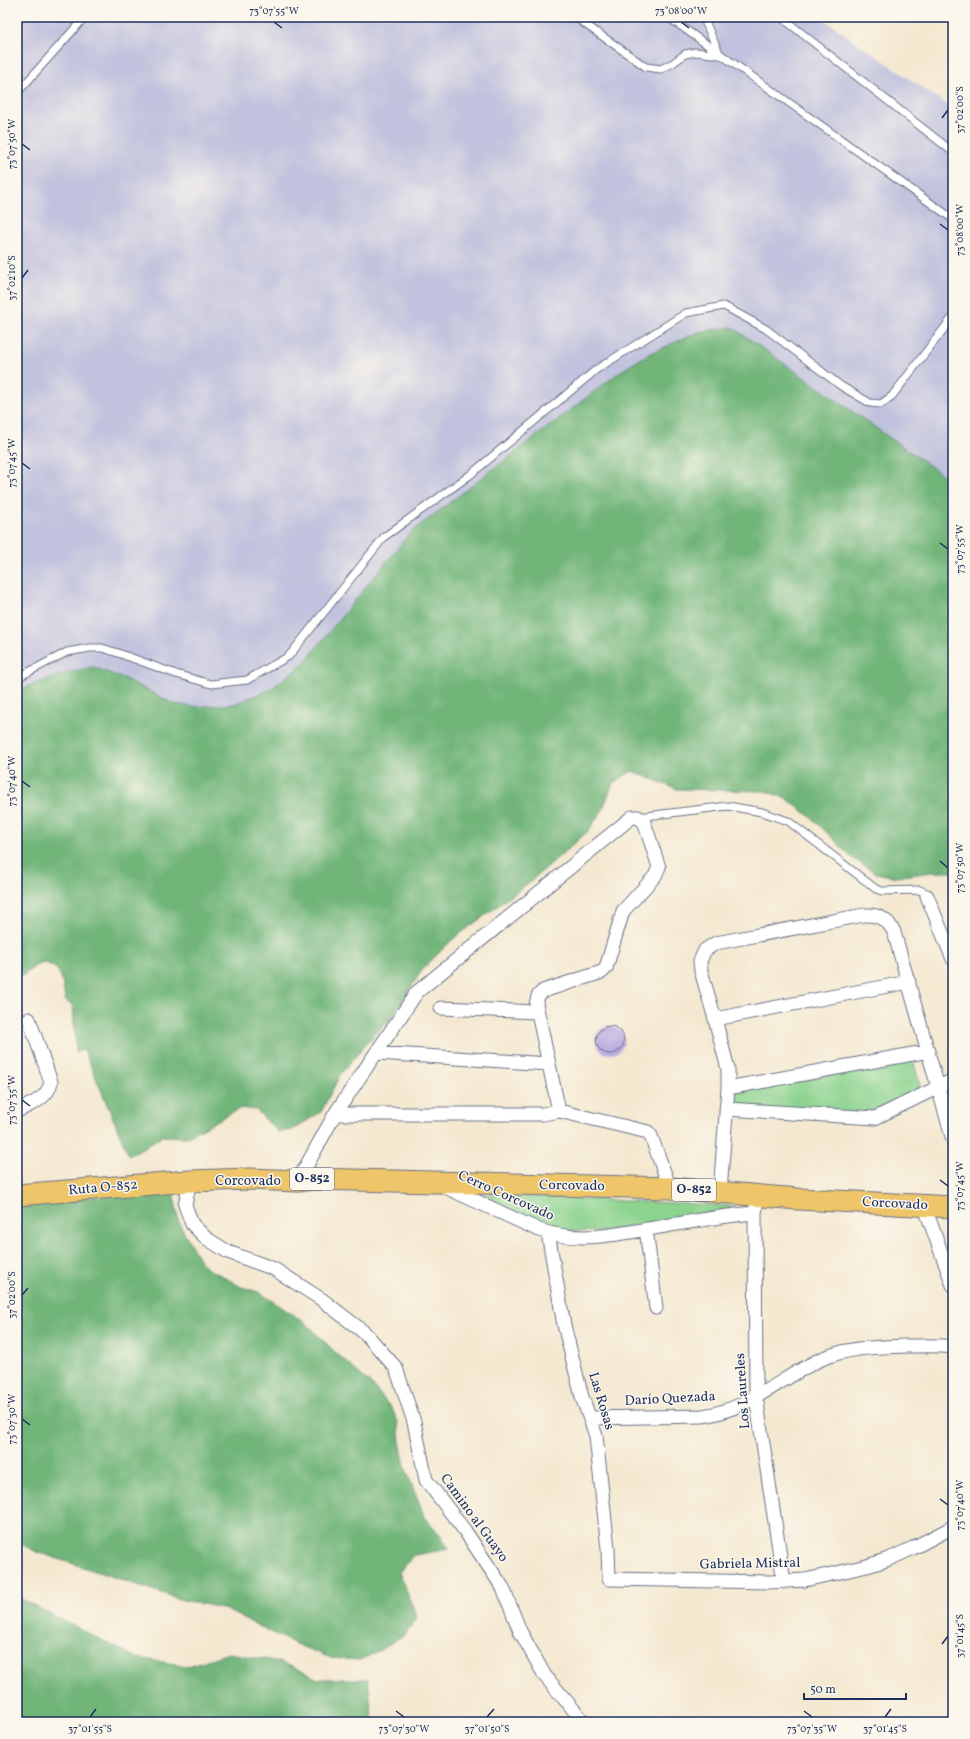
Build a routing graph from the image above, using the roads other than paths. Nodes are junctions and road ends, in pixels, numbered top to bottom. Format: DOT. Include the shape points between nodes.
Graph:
graph roads {
  1 [pos="85,17"];
  2 [pos="575,17"];
  3 [pos="668,17"];
  4 [pos="703,17"];
  5 [pos="781,17"];
  6 [pos="720,55"];
  7 [pos="17,93"];
  8 [pos="953,152"];
  9 [pos="953,218"];
  10 [pos="953,317"];
  11 [pos="17,678"];
  12 [pos="638,817"];
  13 [pos="927,896"];
  14 [pos="953,959"];
  15 [pos="909,982"];
  16 [pos="441,1008"];
  17 [pos="538,1012"];
  18 [pos="28,1019"];
  19 [pos="715,1019"];
  20 [pos="929,1051"];
  21 [pos="377,1053"];
  22 [pos="548,1064"];
  23 [pos="953,1080"];
  24 [pos="939,1087"];
  25 [pos="728,1088"];
  26 [pos="726,1109"];
  27 [pos="17,1111"];
  28 [pos="559,1111"];
  29 [pos="335,1114"];
  30 [pos="953,1140"];
  31 [pos="190,1181"];
  32 [pos="298,1181"];
  33 [pos="435,1182"];
  34 [pos="670,1188"];
  35 [pos="720,1192"];
  36 [pos="17,1195"];
  37 [pos="756,1204"];
  38 [pos="924,1205"];
  39 [pos="953,1207"];
  40 [pos="646,1230"];
  41 [pos="548,1233"];
  42 [pos="953,1285"];
  43 [pos="656,1308"];
  44 [pos="953,1347"];
  45 [pos="756,1397"];
  46 [pos="590,1418"];
  47 [pos="953,1527"];
  48 [pos="609,1579"];
  49 [pos="784,1582"];
  50 [pos="584,1722"];
  1 -- 7 [label="lane"];
  2 -- 6 [label="lane" via="646,67 661,68 685,54 696,52"];
  3 -- 6 [label="lane"];
  4 -- 6 [label="lane"];
  5 -- 8 [label="lane"];
  6 -- 9 [label="lane"];
  10 -- 11 [label="lane" via="892,396 881,404 870,403 841,386 766,329 724,306 686,313 597,368 470,475 384,538 289,656 247,680 211,684 102,648 67,652"];
  12 -- 13 [label="lane" via="728,806 762,812 788,821 876,889 920,890"];
  12 -- 17 [label="street" via="644,822 660,868 658,872 623,911 606,968 602,972 540,993 536,1004"];
  12 -- 21 [label="street" via="632,817 417,992"];
  13 -- 14 [label="street"];
  15 -- 19 [label="street"];
  15 -- 19 [label="street" via="894,932 880,916 864,915 716,943 702,953 700,966"];
  15 -- 20 [label="street"];
  16 -- 17 [label="street"];
  17 -- 22 [label="street"];
  18 -- 27 [label="street" via="51,1082 45,1096"];
  19 -- 25 [label="street" via="726,1062"];
  20 -- 24 [label="street"];
  20 -- 25 [label="street"];
  21 -- 22 [label="street"];
  21 -- 29 [label="street"];
  22 -- 28 [label="street"];
  23 -- 24 [label="street"];
  24 -- 26 [label="street" via="875,1118"];
  24 -- 30 [label="street"];
  25 -- 26 [label="street"];
  26 -- 35 [label="street"];
  28 -- 29 [label="street" via="543,1114"];
  28 -- 34 [label="street" via="648,1132"];
  29 -- 32 [label="street"];
  31 -- 32 [label="main road, Corcovado / O-852"];
  31 -- 36 [label="main road, Ruta O-852 / O-852"];
  31 -- 50 [label="street, Camino al Guayo" via="185,1205 192,1224 206,1238 228,1252 274,1269 321,1299 366,1333 396,1368 414,1422 426,1480 465,1531 503,1588 520,1631 546,1676"];
  32 -- 33 [label="main road, Corcovado / O-852" via="313,1179"];
  33 -- 34 [label="main road, Corcovado / O-852"];
  33 -- 41 [label="street, Cerro Corcovado"];
  34 -- 35 [label="main road, Corcovado / O-852"];
  35 -- 37 [label="main road, Corcovado / O-852"];
  37 -- 38 [label="main road, Corcovado / O-852" via="798,1200"];
  37 -- 40 [label="street, Cerro Corcovado"];
  37 -- 45 [label="street, Los Laureles"];
  38 -- 39 [label="main road, Corcovado / O-852"];
  38 -- 42 [label="street"];
  40 -- 41 [label="street, Cerro Corcovado" via="590,1238"];
  40 -- 43 [label="street"];
  41 -- 46 [label="street, Las Rosas" via="564,1325 582,1397"];
  44 -- 45 [label="street, Darío Quezada" via="868,1347 841,1352 818,1361"];
  45 -- 46 [label="street, Darío Quezada" via="726,1411 710,1415"];
  45 -- 49 [label="street, Los Laureles"];
  46 -- 48 [label="street, Las Rosas" via="596,1436"];
  47 -- 49 [label="street, Gabriela Mistral" via="907,1551 867,1566 805,1580"];
  48 -- 49 [label="street, Gabriela Mistral"];
}
